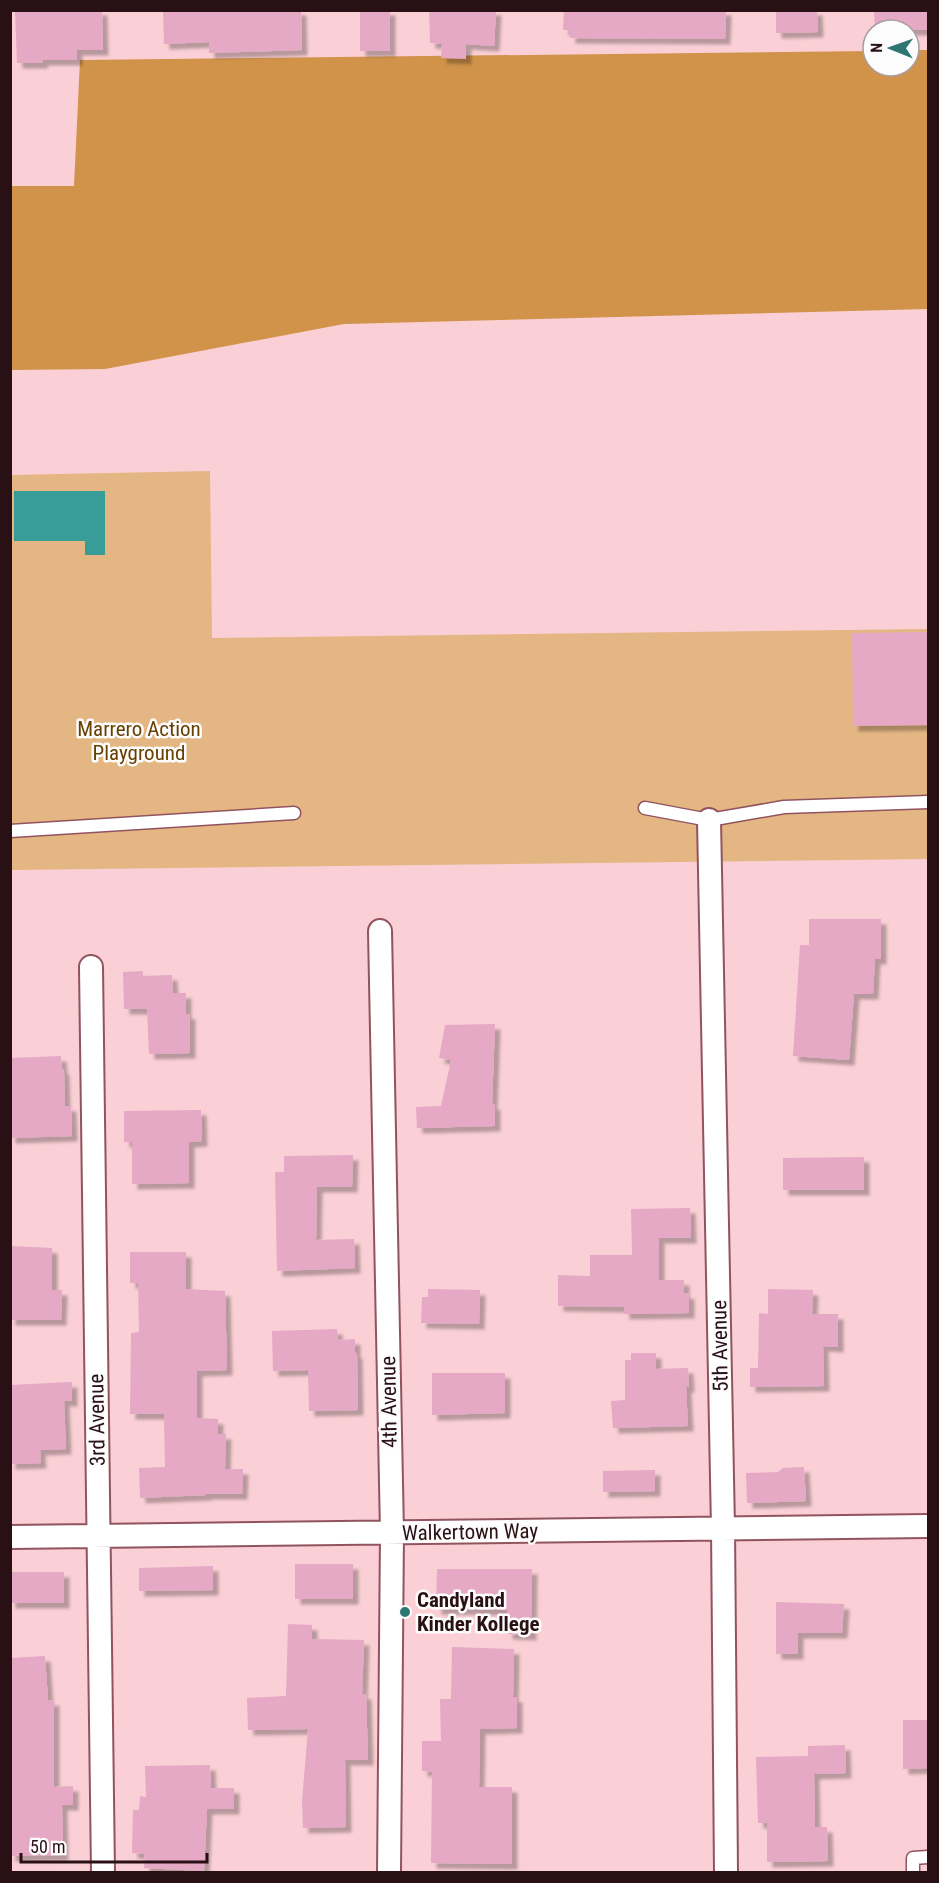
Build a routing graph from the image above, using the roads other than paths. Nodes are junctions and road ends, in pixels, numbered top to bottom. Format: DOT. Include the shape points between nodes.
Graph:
graph roads {
  1 [pos="928,802"];
  2 [pos="645,808"];
  3 [pos="294,813"];
  4 [pos="709,820"];
  5 [pos="10,831"];
  6 [pos="380,932"];
  7 [pos="91,968"];
  8 [pos="928,1526"];
  9 [pos="723,1528"];
  10 [pos="392,1533"];
  11 [pos="99,1536"];
  12 [pos="10,1537"];
  13 [pos="928,1857"];
  14 [pos="103,1872"];
  15 [pos="389,1872"];
  16 [pos="726,1872"];
  17 [pos="913,1872"];
  1 -- 4 [label="lane" via="784,807"];
  2 -- 4 [label="lane"];
  3 -- 5 [label="lane"];
  4 -- 9 [label="street, 5th Avenue"];
  6 -- 10 [label="street, 4th Avenue"];
  7 -- 11 [label="street, 3rd Avenue"];
  8 -- 9 [label="street, Walkertown Way"];
  9 -- 10 [label="street, Walkertown Way"];
  9 -- 16 [label="street, 5th Avenue"];
  10 -- 11 [label="street, Walkertown Way"];
  10 -- 15 [label="street, 4th Avenue"];
  11 -- 12 [label="street, Walkertown Way"];
  11 -- 14 [label="street, 3rd Avenue"];
  13 -- 17 [label="lane" via="913,1858"];
}
